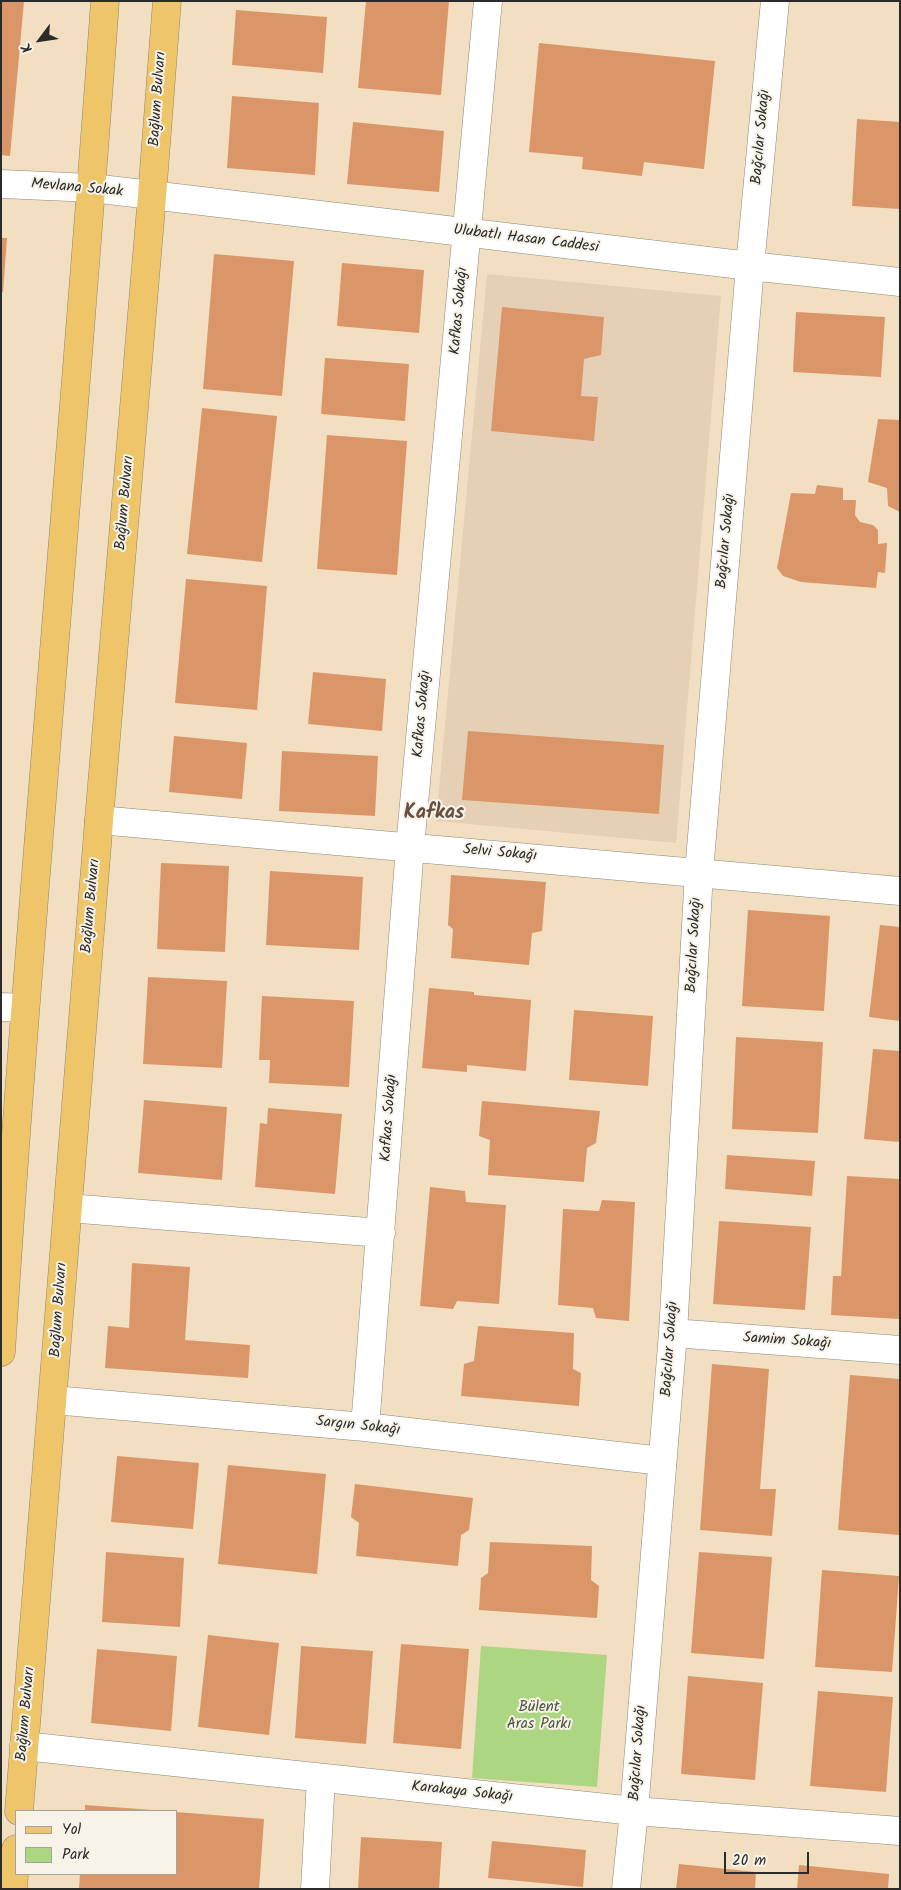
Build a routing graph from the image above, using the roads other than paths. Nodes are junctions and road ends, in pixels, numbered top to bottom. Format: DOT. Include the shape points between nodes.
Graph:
graph roads {
  1 [pos="105,1"];
  2 [pos="166,1"];
  3 [pos="488,1"];
  4 [pos="775,1"];
  5 [pos="1,184"];
  6 [pos="92,188"];
  7 [pos="152,196"];
  8 [pos="467,233"];
  9 [pos="750,266"];
  10 [pos="900,282"];
  11 [pos="99,820"];
  12 [pos="410,847"];
  13 [pos="699,872"];
  14 [pos="900,890"];
  15 [pos="13,1008"];
  16 [pos="68,1208"];
  17 [pos="381,1233"];
  18 [pos="3,1299"];
  19 [pos="673,1333"];
  20 [pos="900,1350"];
  21 [pos="1,1352"];
  22 [pos="53,1400"];
  23 [pos="365,1427"];
  24 [pos="662,1461"];
  25 [pos="24,1746"];
  26 [pos="322,1778"];
  27 [pos="19,1810"];
  28 [pos="634,1811"];
  29 [pos="900,1831"];
  30 [pos="15,1862"];
  31 [pos="13,1889"];
  32 [pos="315,1889"];
  33 [pos="626,1889"];
  1 -- 6 [label="main road"];
  2 -- 7 [label="main road, Bağlum Bulvarı"];
  3 -- 8 [label="street, Kafkas Sokağı"];
  4 -- 9 [label="street, Bağcılar Sokağı"];
  5 -- 6 [label="street, Mevlana Sokak"];
  6 -- 7 [label="street, Mevlana Sokak"];
  6 -- 15 [label="main road"];
  7 -- 8 [label="street, Ulubatlı Hasan Caddesi"];
  7 -- 11 [label="main road, Bağlum Bulvarı"];
  8 -- 9 [label="street, Ulubatlı Hasan Caddesi"];
  8 -- 12 [label="street, Kafkas Sokağı"];
  9 -- 10 [label="street, Ulubatlı Hasan Caddesi"];
  9 -- 13 [label="street, Bağcılar Sokağı"];
  11 -- 12 [label="street, Selvi Sokağı"];
  11 -- 16 [label="main road, Bağlum Bulvarı"];
  12 -- 13 [label="street, Selvi Sokağı"];
  12 -- 17 [label="street, Kafkas Sokağı"];
  13 -- 14 [label="street, Selvi Sokağı"];
  13 -- 19 [label="street, Bağcılar Sokağı"];
  15 -- 18 [label="main road"];
  16 -- 17 [label="street"];
  16 -- 22 [label="main road, Bağlum Bulvarı"];
  17 -- 23 [label="street, Kafkas Sokağı"];
  18 -- 21 [label="main road"];
  19 -- 20 [label="street, Samim Sokağı"];
  19 -- 24 [label="street, Bağcılar Sokağı"];
  22 -- 23 [label="street, Sargın Sokağı"];
  22 -- 25 [label="main road, Bağlum Bulvarı"];
  23 -- 24 [label="street, Sargın Sokağı"];
  24 -- 28 [label="street, Bağcılar Sokağı"];
  25 -- 26 [label="street, Karakaya Sokağı"];
  25 -- 27 [label="main road, Bağlum Bulvarı"];
  26 -- 28 [label="street, Karakaya Sokağı"];
  26 -- 32 [label="street"];
  28 -- 29 [label="street, Karakaya Sokağı"];
  28 -- 33 [label="street, Bağcılar Sokağı"];
  30 -- 31 [label="main road"];
}
